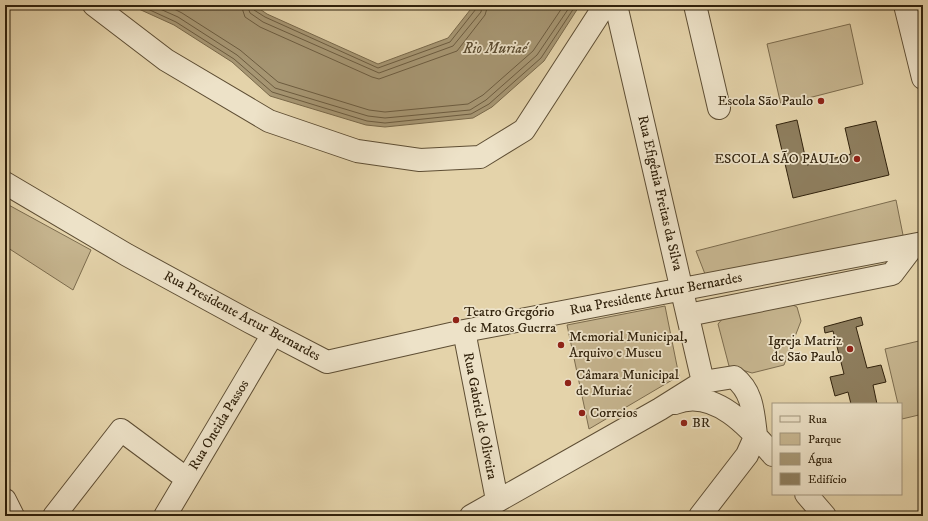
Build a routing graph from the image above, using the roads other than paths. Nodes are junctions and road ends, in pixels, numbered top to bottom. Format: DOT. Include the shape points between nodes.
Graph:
graph roads {
  1 [pos="94,5"];
  2 [pos="605,5"];
  3 [pos="616,5"];
  4 [pos="695,5"];
  5 [pos="906,5"];
  6 [pos="923,78"];
  7 [pos="719,108"];
  8 [pos="5,183"];
  9 [pos="918,244"];
  10 [pos="682,288"];
  11 [pos="688,314"];
  12 [pos="464,331"];
  13 [pos="273,334"];
  14 [pos="703,382"];
  15 [pos="660,409"];
  16 [pos="756,435"];
  17 [pos="772,454"];
  18 [pos="187,479"];
  19 [pos="807,495"];
  20 [pos="5,500"];
  21 [pos="497,500"];
  22 [pos="13,516"];
  23 [pos="54,516"];
  24 [pos="165,516"];
  25 [pos="471,516"];
  26 [pos="700,516"];
  27 [pos="825,516"];
  1 -- 2 [label="street" via="166,60 269,121 357,151 420,160 480,157 524,130"];
  3 -- 10 [label="street, Rua Efigênia Freitas da Silva"];
  4 -- 7 [label="street"];
  5 -- 6 [label="street"];
  8 -- 13 [label="street, Rua Presidente Artur Bernardes" via="127,255"];
  9 -- 10 [label="street, Rua Presidente Artur Bernardes"];
  9 -- 11 [label="street" via="892,274"];
  10 -- 11 [label="street, Rua Efigênia Freitas da Silva"];
  10 -- 12 [label="street, Rua Presidente Artur Bernardes"];
  11 -- 14 [label="street, Rua Efigênia Freitas da Silva"];
  12 -- 13 [label="street, Rua Presidente Artur Bernardes" via="328,362"];
  12 -- 21 [label="street, Rua Gabriel de Oliveira"];
  13 -- 18 [label="street, Rua Oneida Passos"];
  14 -- 15 [label="street"];
  14 -- 16 [label="street" via="734,377 744,385 748,393"];
  15 -- 16 [label="street" via="680,401 704,400 723,408"];
  15 -- 21 [label="street"];
  16 -- 17 [label="street"];
  16 -- 26 [label="street" via="747,455"];
  18 -- 23 [label="street" via="122,430"];
  18 -- 24 [label="street, Rua Oneida Passos"];
  19 -- 27 [label="street"];
  20 -- 22 [label="street"];
  21 -- 25 [label="street"];
}
